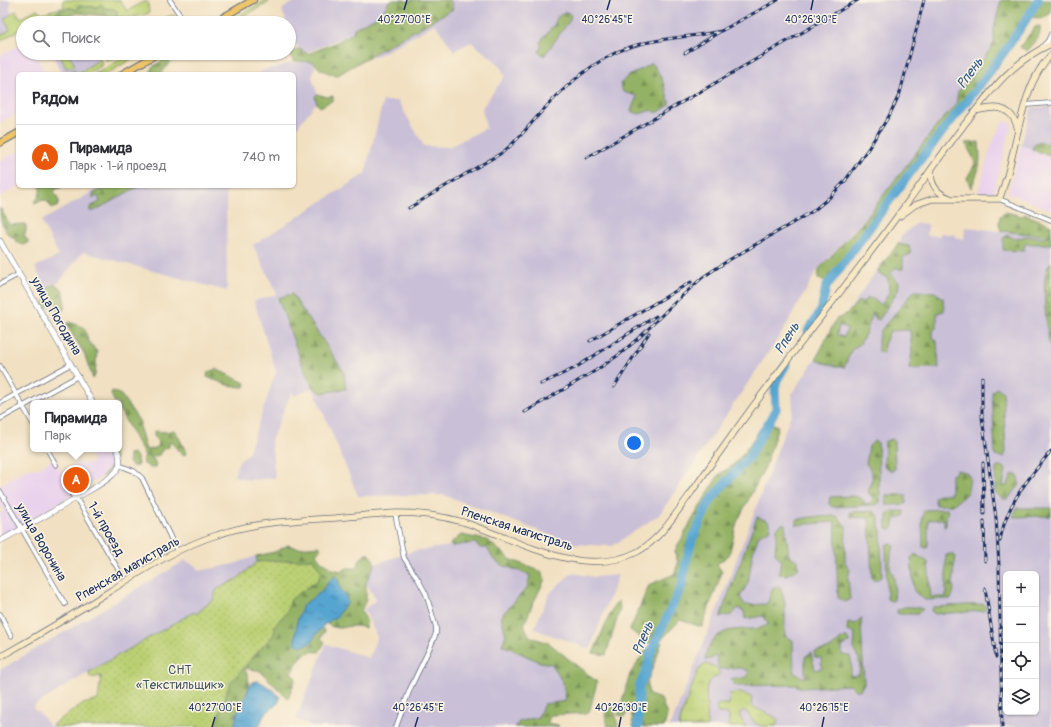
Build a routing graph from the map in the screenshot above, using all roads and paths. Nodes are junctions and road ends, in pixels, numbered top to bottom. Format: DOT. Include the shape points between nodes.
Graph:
graph roads {
  1 [pos="170,0"];
  2 [pos="253,0"];
  3 [pos="180,16"];
  4 [pos="225,16"];
  5 [pos="1051,34"];
  6 [pos="1051,44"];
  7 [pos="1041,48"];
  8 [pos="1051,55"];
  9 [pos="147,60"];
  10 [pos="126,72"];
  11 [pos="1051,103"];
  12 [pos="1025,105"];
  13 [pos="975,111"];
  14 [pos="16,134"];
  15 [pos="1017,137"];
  16 [pos="0,143"];
  17 [pos="933,166"];
  18 [pos="952,198"];
  19 [pos="998,199"];
  20 [pos="895,219"];
  21 [pos="1051,220"];
  22 [pos="0,241"];
  23 [pos="19,274"];
  24 [pos="0,284"];
  25 [pos="71,364"];
  26 [pos="0,366"];
  27 [pos="78,376"];
  28 [pos="16,394"];
  29 [pos="34,400"];
  30 [pos="91,400"];
  31 [pos="30,402"];
  32 [pos="0,403"];
  33 [pos="23,406"];
  34 [pos="0,419"];
  35 [pos="30,419"];
  36 [pos="49,452"];
  37 [pos="119,452"];
  38 [pos="56,465"];
  39 [pos="119,465"];
  40 [pos="0,491"];
  41 [pos="74,496"];
  42 [pos="395,514"];
  43 [pos="22,529"];
  44 [pos="0,541"];
  45 [pos="177,551"];
  46 [pos="121,574"];
  47 [pos="65,604"];
  48 [pos="0,614"];
  49 [pos="11,636"];
  50 [pos="0,657"];
  51 [pos="396,727"];
  1 -- 3 [label="street"];
  2 -- 4 [label="main road"];
  5 -- 7 [label="street"];
  6 -- 7 [label="main road, Рпенская магистраль"];
  7 -- 13 [label="main road, Рпенская магистраль" via="998,82"];
  8 -- 12 [label="main road" via="1040,67"];
  9 -- 10 [label="main road"];
  11 -- 12 [label="street"];
  12 -- 15 [label="main road"];
  13 -- 15 [label="main road" via="1003,108 1016,122"];
  13 -- 17 [label="main road, Рпенская магистраль"];
  14 -- 16 [label="main road"];
  15 -- 19 [label="main road"];
  17 -- 18 [label="main road, Рпенская магистраль" via="931,180 934,187"];
  17 -- 20 [label="main road, Рпенская магистраль"];
  18 -- 19 [label="main road, Рпенская магистраль"];
  18 -- 20 [label="main road, Рпенская магистраль" via="932,199 915,205"];
  19 -- 21 [label="street"];
  20 -- 42 [label="main road, Рпенская магистраль" via="756,400 657,538 636,552 605,562 571,560 446,518"];
  22 -- 23 [label="street, улица Погодина"];
  23 -- 24 [label="street"];
  23 -- 25 [label="street, улица Погодина"];
  25 -- 27 [label="street, улица Погодина"];
  25 -- 28 [label="street"];
  26 -- 28 [label="street"];
  27 -- 29 [label="street"];
  27 -- 30 [label="street, улица Погодина"];
  28 -- 32 [label="street"];
  28 -- 33 [label="street"];
  31 -- 33 [label="street"];
  33 -- 34 [label="street"];
  33 -- 35 [label="street"];
  36 -- 38 [label="street"];
  37 -- 39 [label="street"];
  39 -- 41 [label="street" via="113,475 97,486"];
  39 -- 45 [label="street" via="134,471 142,478"];
  40 -- 43 [label="street, улица Воронина"];
  41 -- 43 [label="street"];
  41 -- 46 [label="street, 1-й проезд"];
  42 -- 45 [label="main road, Рпенская магистраль" via="303,520 250,527 217,534"];
  42 -- 51 [label="street" via="404,558 426,594 436,627 433,641 410,689"];
  43 -- 44 [label="street"];
  43 -- 47 [label="street, улица Воронина"];
  45 -- 50 [label="main road, Рпенская магистраль"];
  48 -- 49 [label="street"];
}
